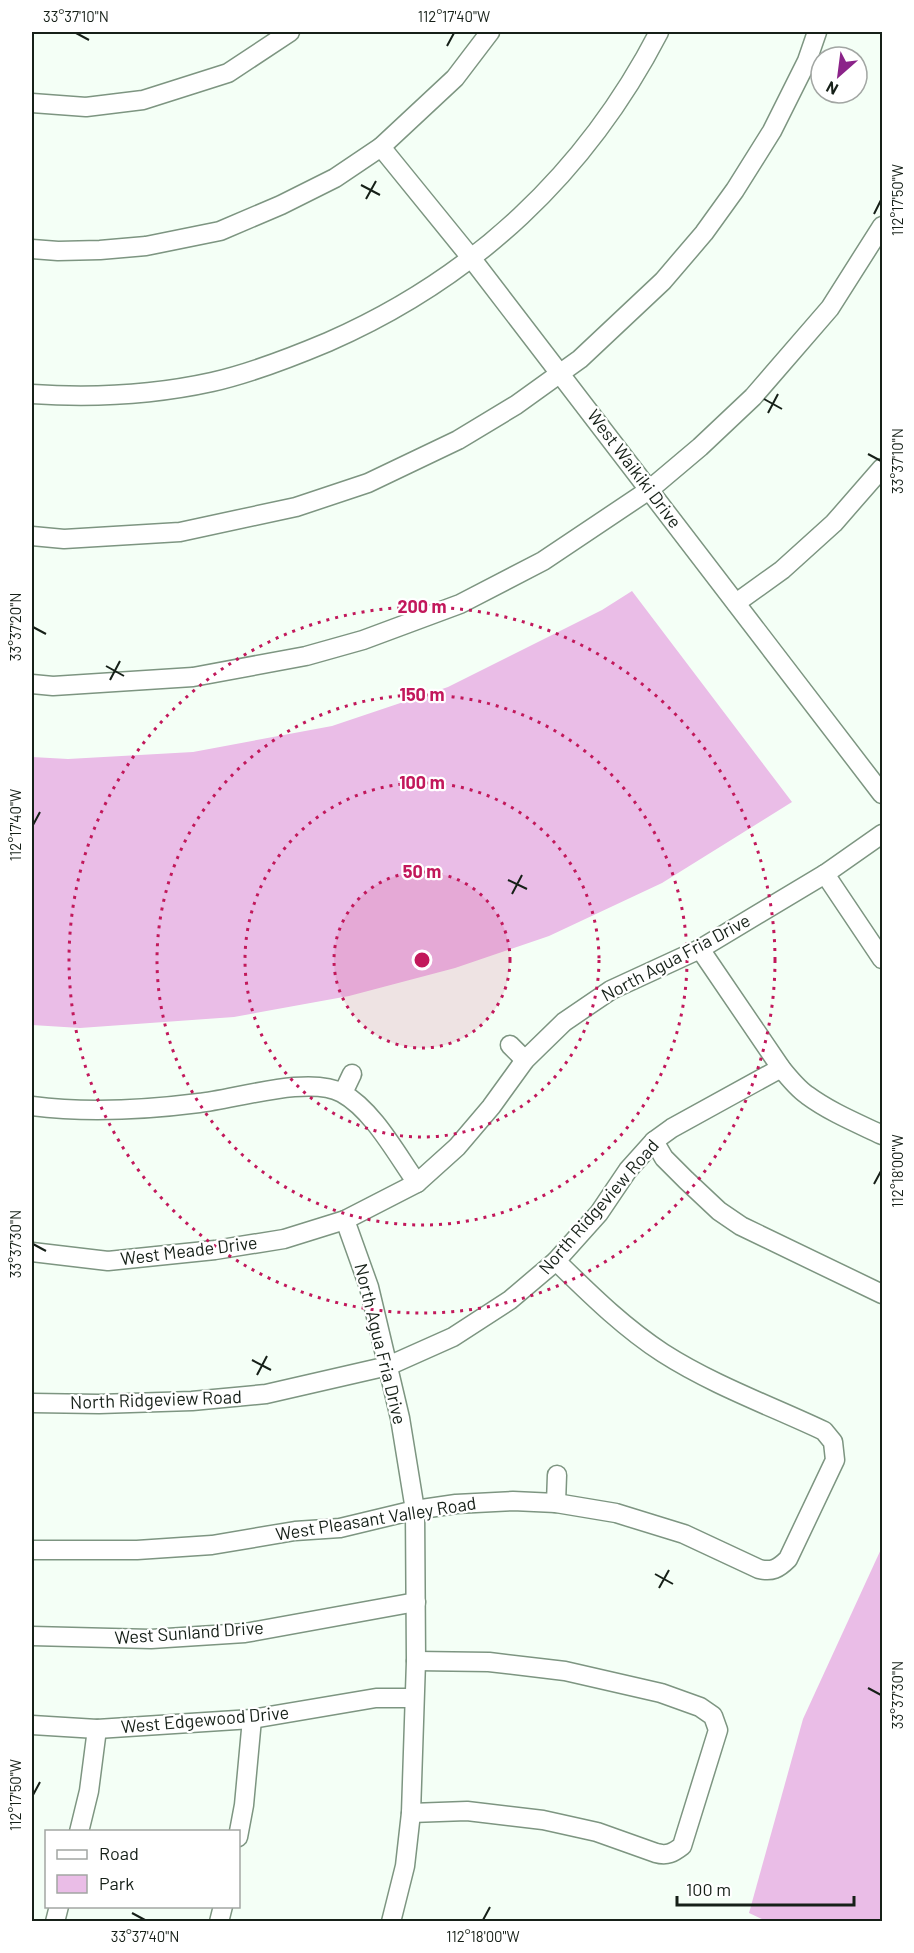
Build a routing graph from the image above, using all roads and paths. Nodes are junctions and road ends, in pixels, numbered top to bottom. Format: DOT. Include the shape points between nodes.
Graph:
graph roads {
  1 [pos="290,32"];
  2 [pos="490,32"];
  3 [pos="659,32"];
  4 [pos="817,32"];
  5 [pos="32,104"];
  6 [pos="381,147"];
  7 [pos="882,226"];
  8 [pos="32,249"];
  9 [pos="472,259"];
  10 [pos="561,373"];
  11 [pos="32,394"];
  12 [pos="882,468"];
  13 [pos="649,490"];
  14 [pos="32,536"];
  15 [pos="736,603"];
  16 [pos="32,684"];
  17 [pos="882,794"];
  18 [pos="882,834"];
  19 [pos="825,874"];
  20 [pos="700,949"];
  21 [pos="882,959"];
  22 [pos="510,1045"];
  23 [pos="525,1060"];
  24 [pos="781,1068"];
  25 [pos="352,1074"];
  26 [pos="343,1093"];
  27 [pos="32,1106"];
  28 [pos="882,1135"];
  29 [pos="654,1141"];
  30 [pos="417,1183"];
  31 [pos="345,1220"];
  32 [pos="32,1252"];
  33 [pos="556,1261"];
  34 [pos="882,1294"];
  35 [pos="388,1366"];
  36 [pos="32,1403"];
  37 [pos="557,1475"];
  38 [pos="556,1503"];
  39 [pos="415,1510"];
  40 [pos="32,1550"];
  41 [pos="416,1602"];
  42 [pos="32,1636"];
  43 [pos="416,1661"];
  44 [pos="414,1698"];
  45 [pos="252,1719"];
  46 [pos="32,1725"];
  47 [pos="97,1729"];
  48 [pos="411,1813"];
  49 [pos="79,1830"];
  50 [pos="239,1830"];
  51 [pos="391,1922"];
  1 -- 5 [label="street" via="228,73 143,100 86,106"];
  2 -- 6 [label="street" via="455,78"];
  3 -- 9 [label="street" via="602,126 566,171"];
  4 -- 10 [label="street" via="772,131 704,233 663,281"];
  6 -- 8 [label="street" via="335,178 220,231 146,246"];
  6 -- 9 [label="street, West Waikiki Drive"];
  7 -- 13 [label="street" via="830,308 753,397"];
  9 -- 10 [label="street, West Waikiki Drive"];
  9 -- 11 [label="street" via="365,326 283,361 212,382 145,393"];
  10 -- 13 [label="street, West Waikiki Drive"];
  10 -- 14 [label="street" via="458,440 368,483 296,507 180,532 64,539"];
  12 -- 15 [label="street" via="834,523 782,570"];
  13 -- 15 [label="street, West Waikiki Drive"];
  13 -- 16 [label="street" via="533,567 460,604 363,640 306,656 193,677"];
  15 -- 17 [label="street, West Waikiki Drive"];
  18 -- 19 [label="street, North Agua Fria Drive"];
  19 -- 20 [label="street, North Agua Fria Drive"];
  19 -- 21 [label="street"];
  20 -- 23 [label="street, North Agua Fria Drive" via="611,990 564,1022"];
  20 -- 24 [label="street"];
  22 -- 23 [label="street"];
  23 -- 30 [label="street, North Agua Fria Drive" via="464,1139"];
  24 -- 28 [label="street" via="806,1095"];
  24 -- 29 [label="street, North Ridgeview Road"];
  25 -- 26 [label="street"];
  26 -- 27 [label="street" via="314,1086 145,1107 70,1111"];
  26 -- 30 [label="street" via="375,1124"];
  29 -- 33 [label="street, North Ridgeview Road"];
  29 -- 34 [label="street" via="664,1158 686,1180 741,1226"];
  30 -- 31 [label="street, North Agua Fria Drive"];
  31 -- 32 [label="street, West Meade Drive" via="285,1239 108,1261"];
  31 -- 35 [label="street, North Agua Fria Drive" via="369,1287"];
  33 -- 35 [label="street, North Ridgeview Road" via="510,1300 453,1337"];
  33 -- 38 [label="street, West Pleasant Valley Road" via="619,1321 665,1354 824,1431 833,1442 835,1460 788,1559 770,1571 684,1534 616,1513"];
  35 -- 36 [label="street, North Ridgeview Road" via="266,1394 180,1402"];
  35 -- 39 [label="street, North Agua Fria Drive"];
  37 -- 38 [label="street"];
  38 -- 39 [label="street, West Pleasant Valley Road" via="513,1501"];
  39 -- 40 [label="street, West Pleasant Valley Road" via="340,1528 212,1545"];
  39 -- 41 [label="street, North Agua Fria Drive"];
  41 -- 42 [label="street, West Sunland Drive" via="245,1632 151,1639"];
  41 -- 43 [label="street, North Agua Fria Drive"];
  43 -- 44 [label="street, North Agua Fria Drive"];
  43 -- 48 [label="street" via="489,1662 565,1671 661,1693 700,1707 713,1716 718,1730 687,1833 674,1853 656,1853 597,1832 543,1820 467,1811"];
  44 -- 45 [label="street, West Edgewood Drive" via="376,1698"];
  44 -- 48 [label="street, North Agua Fria Drive"];
  45 -- 47 [label="street, West Edgewood Drive"];
  45 -- 50 [label="street"];
  46 -- 47 [label="street, West Edgewood Drive"];
  47 -- 49 [label="street"];
  48 -- 51 [label="street, North Agua Fria Drive" via="405,1866"];
}
